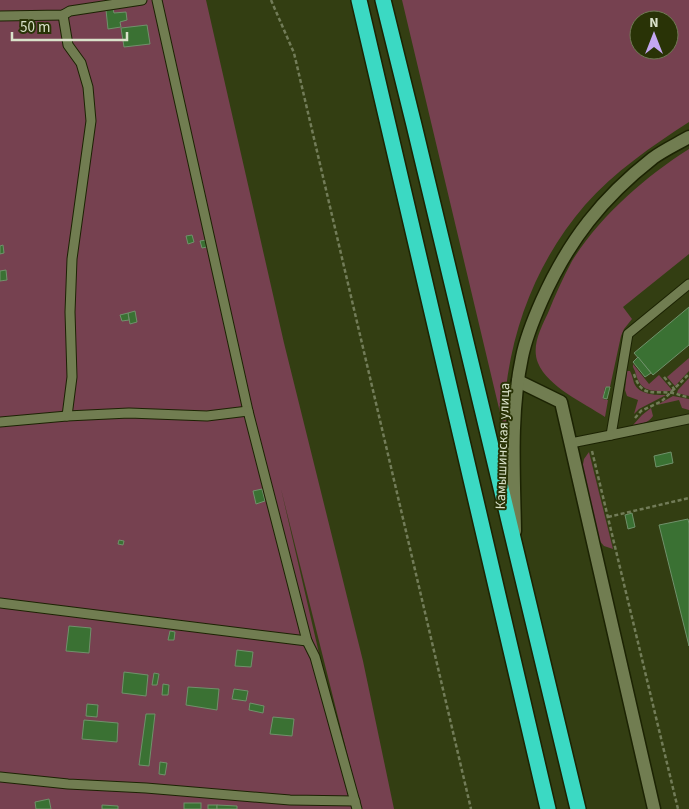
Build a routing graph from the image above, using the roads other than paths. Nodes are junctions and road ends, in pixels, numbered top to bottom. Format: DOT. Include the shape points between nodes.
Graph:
graph roads {
  1 [pos="142,0"];
  2 [pos="157,0"];
  3 [pos="359,0"];
  4 [pos="383,0"];
  5 [pos="62,15"];
  6 [pos="0,16"];
  7 [pos="689,137"];
  8 [pos="689,284"];
  9 [pos="518,381"];
  10 [pos="248,411"];
  11 [pos="67,416"];
  12 [pos="689,419"];
  13 [pos="0,422"];
  14 [pos="611,435"];
  15 [pos="571,443"];
  16 [pos="516,551"];
  17 [pos="0,603"];
  18 [pos="307,641"];
  19 [pos="0,776"];
  20 [pos="356,805"];
  21 [pos="548,809"];
  22 [pos="578,809"];
  23 [pos="654,809"];
  1 -- 5 [label="lane"];
  2 -- 10 [label="lane"];
  3 -- 21 [label="highway"];
  4 -- 16 [label="highway"];
  5 -- 6 [label="lane"];
  5 -- 11 [label="lane" via="68,45 81,63 88,87 91,121 72,259 72,377"];
  7 -- 9 [label="street, Камышинская улица" via="655,157 624,182 573,241 535,317 522,356"];
  8 -- 14 [label="lane" via="628,334"];
  9 -- 15 [label="street" via="561,402"];
  9 -- 16 [label="street, Камышинская улица" via="514,475"];
  10 -- 11 [label="lane" via="207,416 129,413"];
  10 -- 18 [label="lane"];
  11 -- 13 [label="lane"];
  12 -- 14 [label="lane"];
  14 -- 15 [label="lane"];
  15 -- 23 [label="street"];
  16 -- 22 [label="highway"];
  17 -- 18 [label="lane"];
  18 -- 20 [label="lane" via="315,657"];
  19 -- 20 [label="lane"];
}
